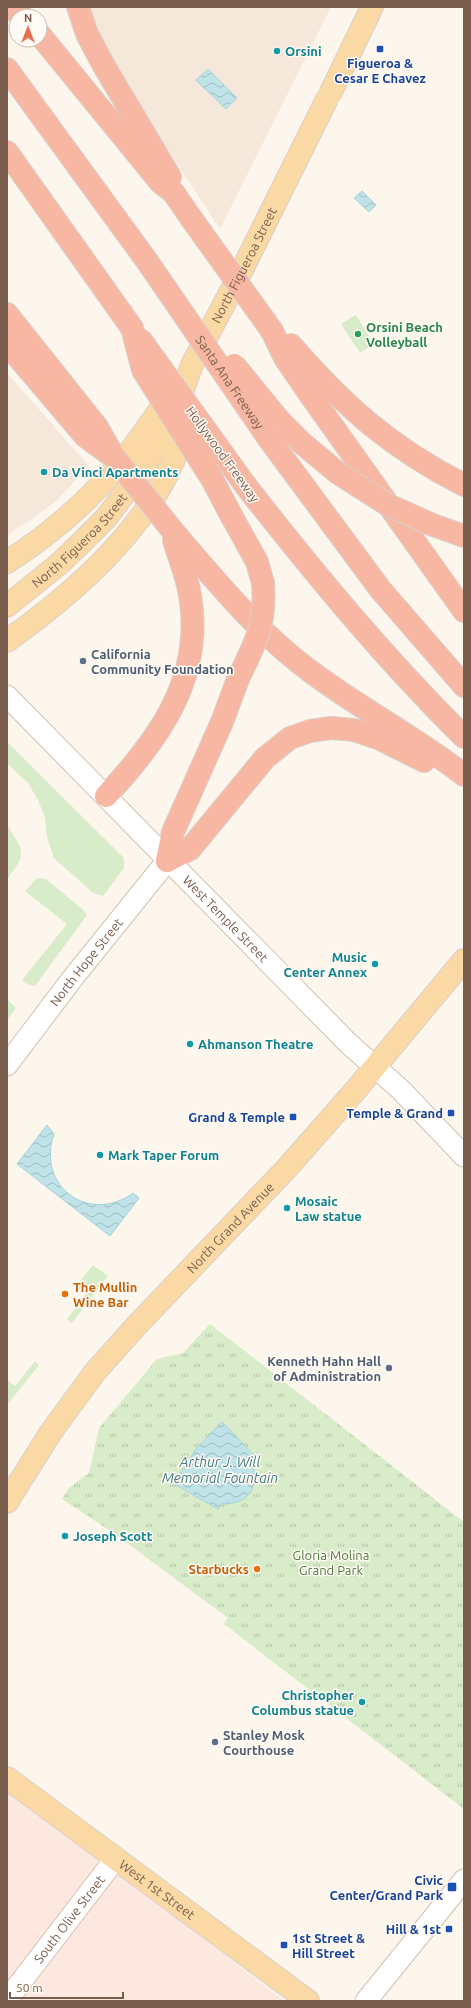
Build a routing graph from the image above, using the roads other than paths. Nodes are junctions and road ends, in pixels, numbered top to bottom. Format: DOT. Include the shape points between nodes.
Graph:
graph roads {
  1 [pos="78,7"];
  2 [pos="372,7"];
  3 [pos="48,45"];
  4 [pos="7,69"];
  5 [pos="7,152"];
  6 [pos="173,192"];
  7 [pos="148,261"];
  8 [pos="7,314"];
  9 [pos="127,320"];
  10 [pos="7,344"];
  11 [pos="288,352"];
  12 [pos="192,365"];
  13 [pos="65,399"];
  14 [pos="464,485"];
  15 [pos="459,534"];
  16 [pos="182,550"];
  17 [pos="7,562"];
  18 [pos="7,606"];
  19 [pos="464,611"];
  20 [pos="7,641"];
  21 [pos="464,686"];
  22 [pos="7,696"];
  23 [pos="464,737"];
  24 [pos="464,775"];
  25 [pos="464,787"];
  26 [pos="106,796"];
  27 [pos="167,861"];
  28 [pos="464,960"];
  29 [pos="7,1065"];
  30 [pos="374,1068"];
  31 [pos="464,1156"];
  32 [pos="7,1502"];
  33 [pos="7,1778"];
  34 [pos="116,1858"];
  35 [pos="464,1880"];
  36 [pos="7,2000"];
  37 [pos="308,2001"];
  38 [pos="366,2001"];
  1 -- 6 [label="highway" via="87,34 169,175"];
  2 -- 12 [label="main road, North Figueroa Street"];
  3 -- 6 [label="highway" via="161,183"];
  4 -- 7 [label="highway, Santa Ana Freeway"];
  5 -- 9 [label="highway, Hollywood Freeway"];
  6 -- 11 [label="highway, bridge"];
  7 -- 15 [label="highway, bridge" via="279,420 303,444 338,473 388,505"];
  7 -- 21 [label="highway, Santa Ana Freeway, bridge" via="269,439 380,589"];
  8 -- 13 [label="highway"];
  9 -- 23 [label="highway, Hollywood Freeway, bridge" via="246,486 347,610"];
  9 -- 27 [label="highway, bridge" via="143,370 212,479 257,562 263,583 264,612 261,627 173,832"];
  10 -- 13 [label="highway"];
  11 -- 14 [label="highway" via="369,424 405,452"];
  11 -- 19 [label="highway"];
  12 -- 17 [label="main road" via="128,454 92,495 43,538"];
  12 -- 18 [label="main road, North Figueroa Street" via="173,416 126,495 64,560"];
  12 -- 20 [label="main road" via="186,422 177,452 165,480 147,510 127,535 76,586"];
  13 -- 16 [label="highway, bridge" via="85,436 114,457 172,530"];
  16 -- 24 [label="highway" via="280,647 342,694"];
  16 -- 26 [label="highway" via="193,620 186,673 176,699 153,741"];
  22 -- 26 [label="main road, West Temple Street"];
  25 -- 27 [label="highway" via="427,763 380,739 354,730 331,728 310,731 290,738 265,758 190,849"];
  26 -- 27 [label="main road, West Temple Street"];
  27 -- 29 [label="main road, North Hope Street"];
  27 -- 30 [label="main road, West Temple Street"];
  28 -- 30 [label="main road, North Grand Avenue"];
  30 -- 31 [label="main road, West Temple Street" via="400,1090"];
  30 -- 32 [label="main road, North Grand Avenue" via="287,1168 95,1372 51,1432"];
  33 -- 34 [label="main road, West 1st Street"];
  34 -- 36 [label="main road, South Olive Street"];
  34 -- 37 [label="main road, West 1st Street"];
  35 -- 38 [label="main road"];
}
